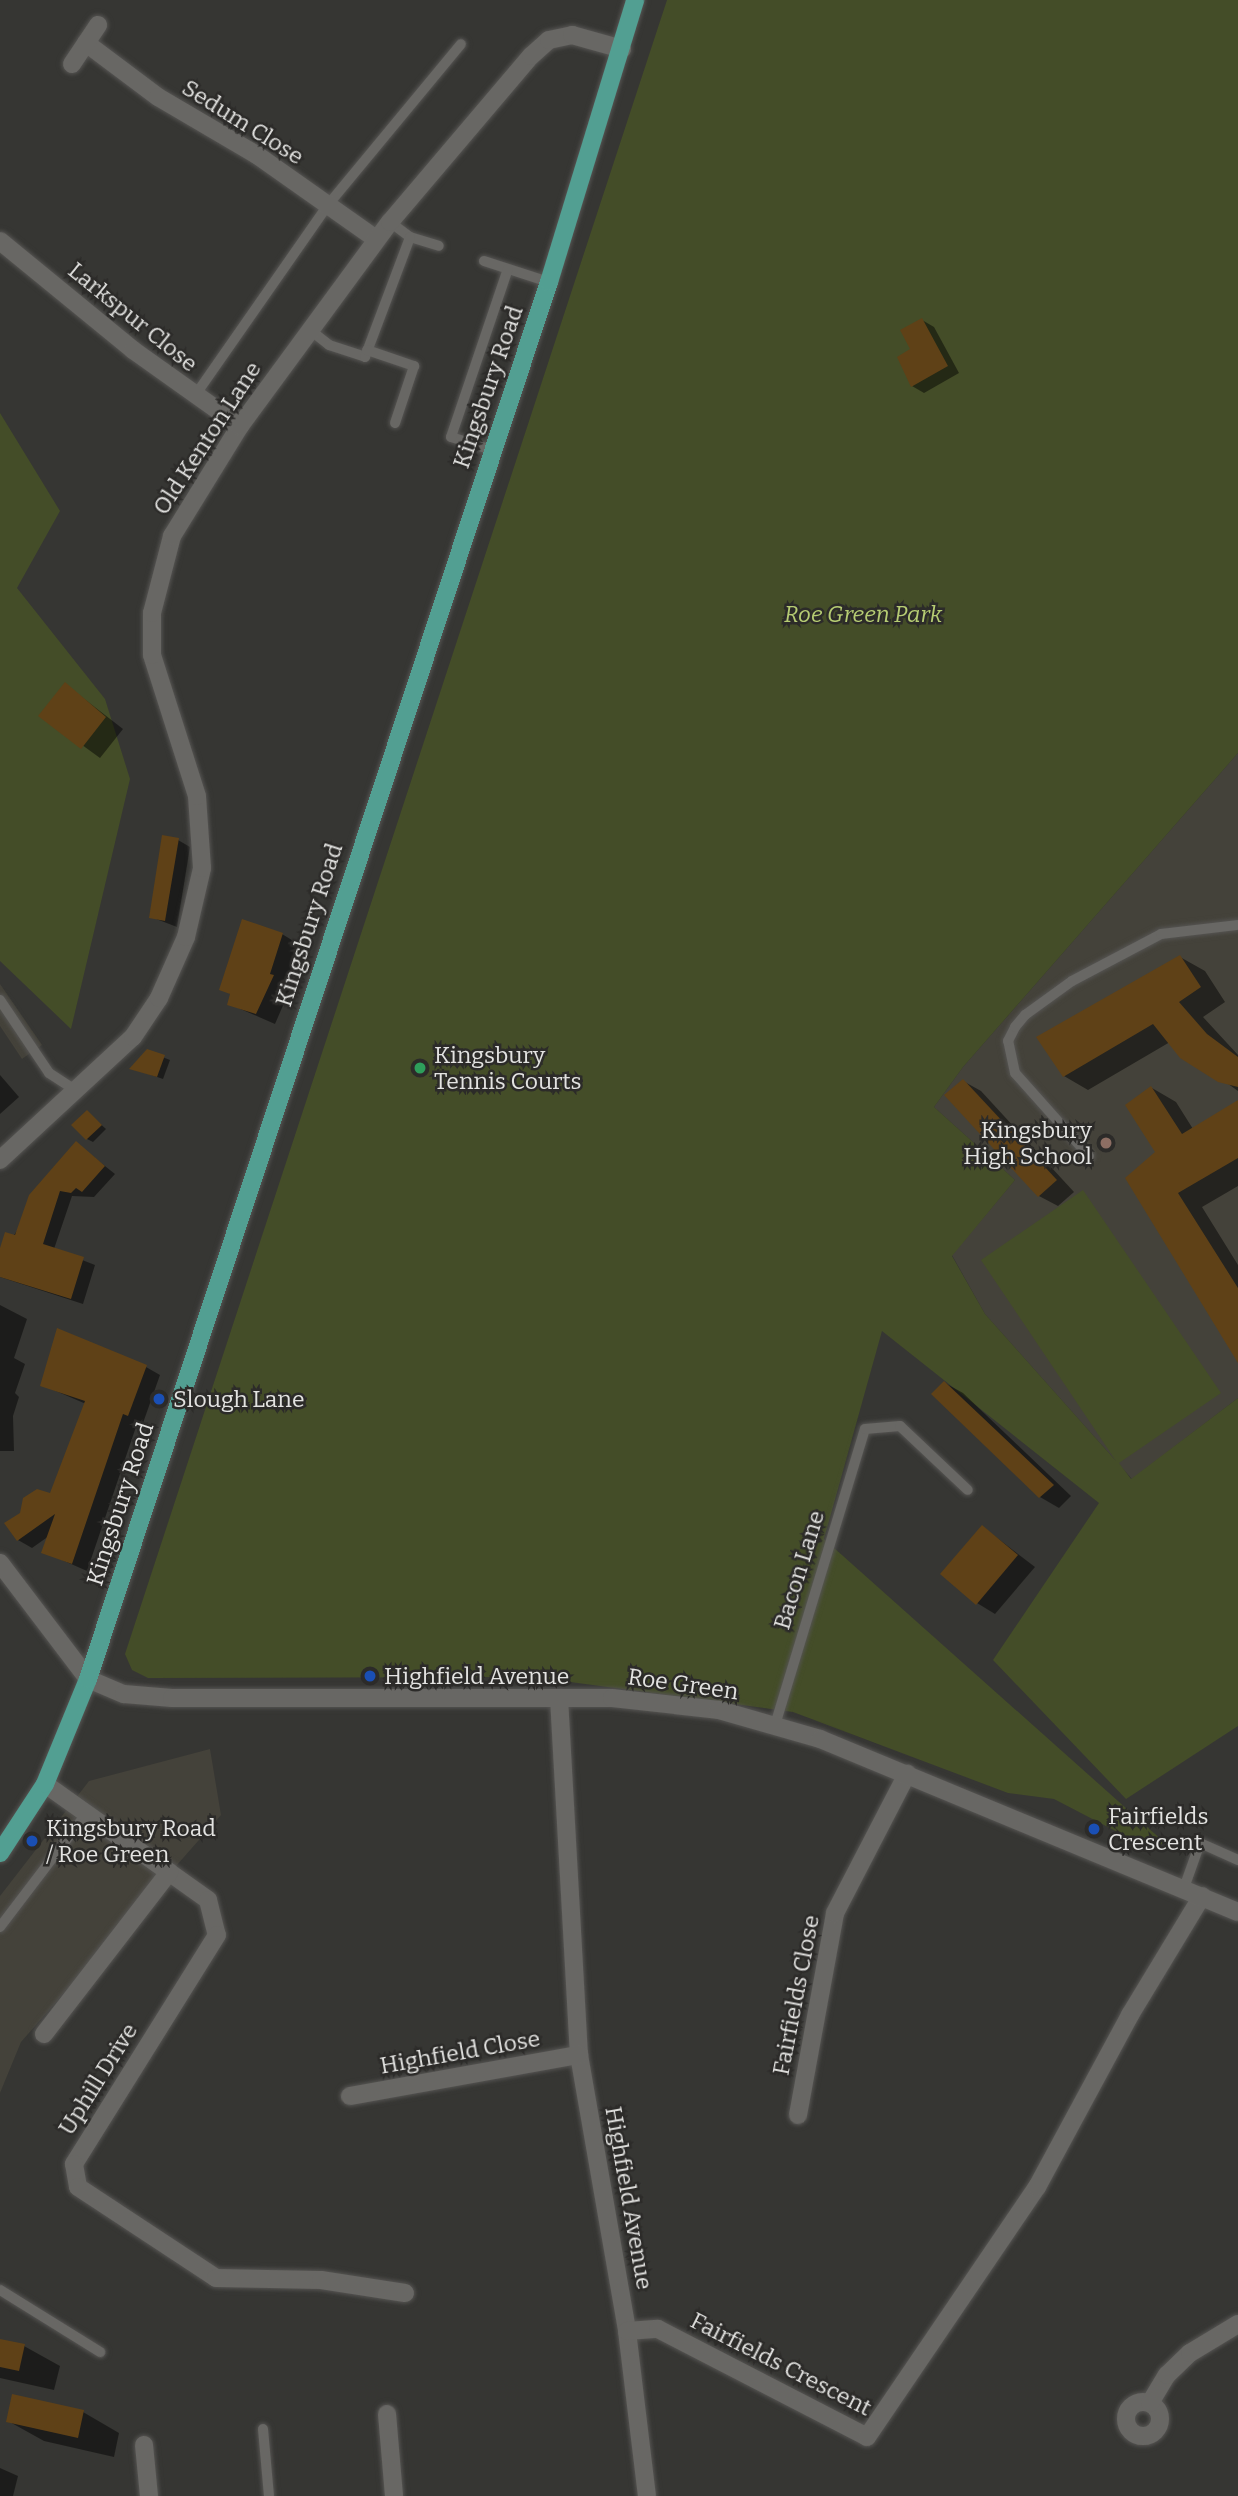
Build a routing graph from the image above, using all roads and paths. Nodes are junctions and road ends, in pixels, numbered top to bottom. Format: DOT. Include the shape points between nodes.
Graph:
graph roads {
  1 [pos="635,0"];
  2 [pos="98,25"];
  3 [pos="86,43"];
  4 [pos="461,44"];
  5 [pos="622,49"];
  6 [pos="72,64"];
  7 [pos="327,206"];
  8 [pos="390,222"];
  9 [pos="410,237"];
  10 [pos="376,239"];
  11 [pos="0,241"];
  12 [pos="439,246"];
  13 [pos="484,261"];
  14 [pos="508,269"];
  15 [pos="549,282"];
  16 [pos="310,330"];
  17 [pos="367,351"];
  18 [pos="194,397"];
  19 [pos="395,423"];
  20 [pos="240,426"];
  21 [pos="492,450"];
  22 [pos="1238,925"];
  23 [pos="0,1000"];
  24 [pos="77,1091"];
  25 [pos="1089,1156"];
  26 [pos="0,1160"];
  27 [pos="968,1490"];
  28 [pos="0,1563"];
  29 [pos="88,1679"];
  30 [pos="559,1698"];
  31 [pos="775,1725"];
  32 [pos="907,1774"];
  33 [pos="45,1784"];
  34 [pos="86,1814"];
  35 [pos="0,1853"];
  36 [pos="1238,1860"];
  37 [pos="169,1872"];
  38 [pos="1184,1888"];
  39 [pos="1202,1896"];
  40 [pos="1238,1912"];
  41 [pos="0,1927"];
  42 [pos="44,2034"];
  43 [pos="579,2055"];
  44 [pos="350,2096"];
  45 [pos="798,2115"];
  46 [pos="0,2290"];
  47 [pos="405,2293"];
  48 [pos="1238,2324"];
  49 [pos="627,2331"];
  50 [pos="100,2352"];
  51 [pos="1150,2403"];
  52 [pos="387,2414"];
  53 [pos="263,2429"];
  54 [pos="144,2445"];
  55 [pos="149,2496"];
  56 [pos="269,2496"];
  57 [pos="394,2496"];
  58 [pos="647,2496"];
  1 -- 5 [label="main road, Kingsbury Road"];
  2 -- 3 [label="street"];
  3 -- 6 [label="street"];
  3 -- 7 [label="street, Sedum Close" via="158,97 257,155"];
  4 -- 7 [label="lane"];
  5 -- 8 [label="street, Old Kenton Lane" via="572,35 550,40 531,56"];
  5 -- 15 [label="main road, Kingsbury Road"];
  7 -- 10 [label="street, Sedum Close"];
  7 -- 18 [label="lane"];
  8 -- 9 [label="lane"];
  8 -- 10 [label="street, Old Kenton Lane"];
  9 -- 12 [label="lane"];
  9 -- 17 [label="lane"];
  10 -- 16 [label="street, Old Kenton Lane"];
  11 -- 18 [label="street, Larkspur Close"];
  13 -- 14 [label="lane"];
  14 -- 15 [label="lane"];
  14 -- 21 [label="lane" via="451,438"];
  15 -- 21 [label="main road, Kingsbury Road"];
  16 -- 17 [label="lane" via="329,345 365,357"];
  16 -- 20 [label="street, Old Kenton Lane"];
  17 -- 19 [label="lane" via="414,366"];
  18 -- 20 [label="street, Larkspur Close"];
  20 -- 24 [label="street, Old Kenton Lane" via="172,536 152,613 152,655 197,796 202,869 187,937 159,998 132,1037"];
  21 -- 29 [label="main road, Kingsbury Road"];
  22 -- 25 [label="lane" via="1161,934 1072,981 1015,1027 1008,1041 1015,1073"];
  23 -- 24 [label="lane" via="49,1073"];
  24 -- 26 [label="street, Old Kenton Lane"];
  27 -- 31 [label="lane, Bacon Lane" via="900,1426 865,1429"];
  28 -- 29 [label="street"];
  29 -- 30 [label="street, Roe Green" via="124,1694 172,1698"];
  29 -- 33 [label="main road, Kingsbury Road"];
  30 -- 31 [label="street, Roe Green" via="658,1702"];
  30 -- 43 [label="street, Highfield Avenue"];
  31 -- 32 [label="street, Roe Green"];
  32 -- 38 [label="street, Roe Green"];
  32 -- 45 [label="street, Fairfields Close" via="835,1913"];
  33 -- 34 [label="street, Uphill Drive"];
  33 -- 35 [label="main road, Kingsbury Road"];
  34 -- 37 [label="street, Uphill Drive"];
  34 -- 41 [label="lane"];
  36 -- 38 [label="lane" via="1200,1843"];
  37 -- 42 [label="street"];
  37 -- 47 [label="street, Uphill Drive" via="208,1900 217,1935 74,2164 78,2187 216,2278 321,2280"];
  38 -- 39 [label="street, Roe Green"];
  39 -- 40 [label="street, Roe Green"];
  39 -- 49 [label="street, Fairfields Crescent" via="1130,2015 1037,2187 867,2437 657,2329"];
  43 -- 44 [label="street, Highfield Close"];
  43 -- 49 [label="street, Highfield Avenue"];
  46 -- 50 [label="lane"];
  48 -- 51 [label="street" via="1190,2353 1167,2375"];
  49 -- 58 [label="street, Highfield Avenue"];
  52 -- 57 [label="street"];
  53 -- 56 [label="lane"];
  54 -- 55 [label="street"];
}
